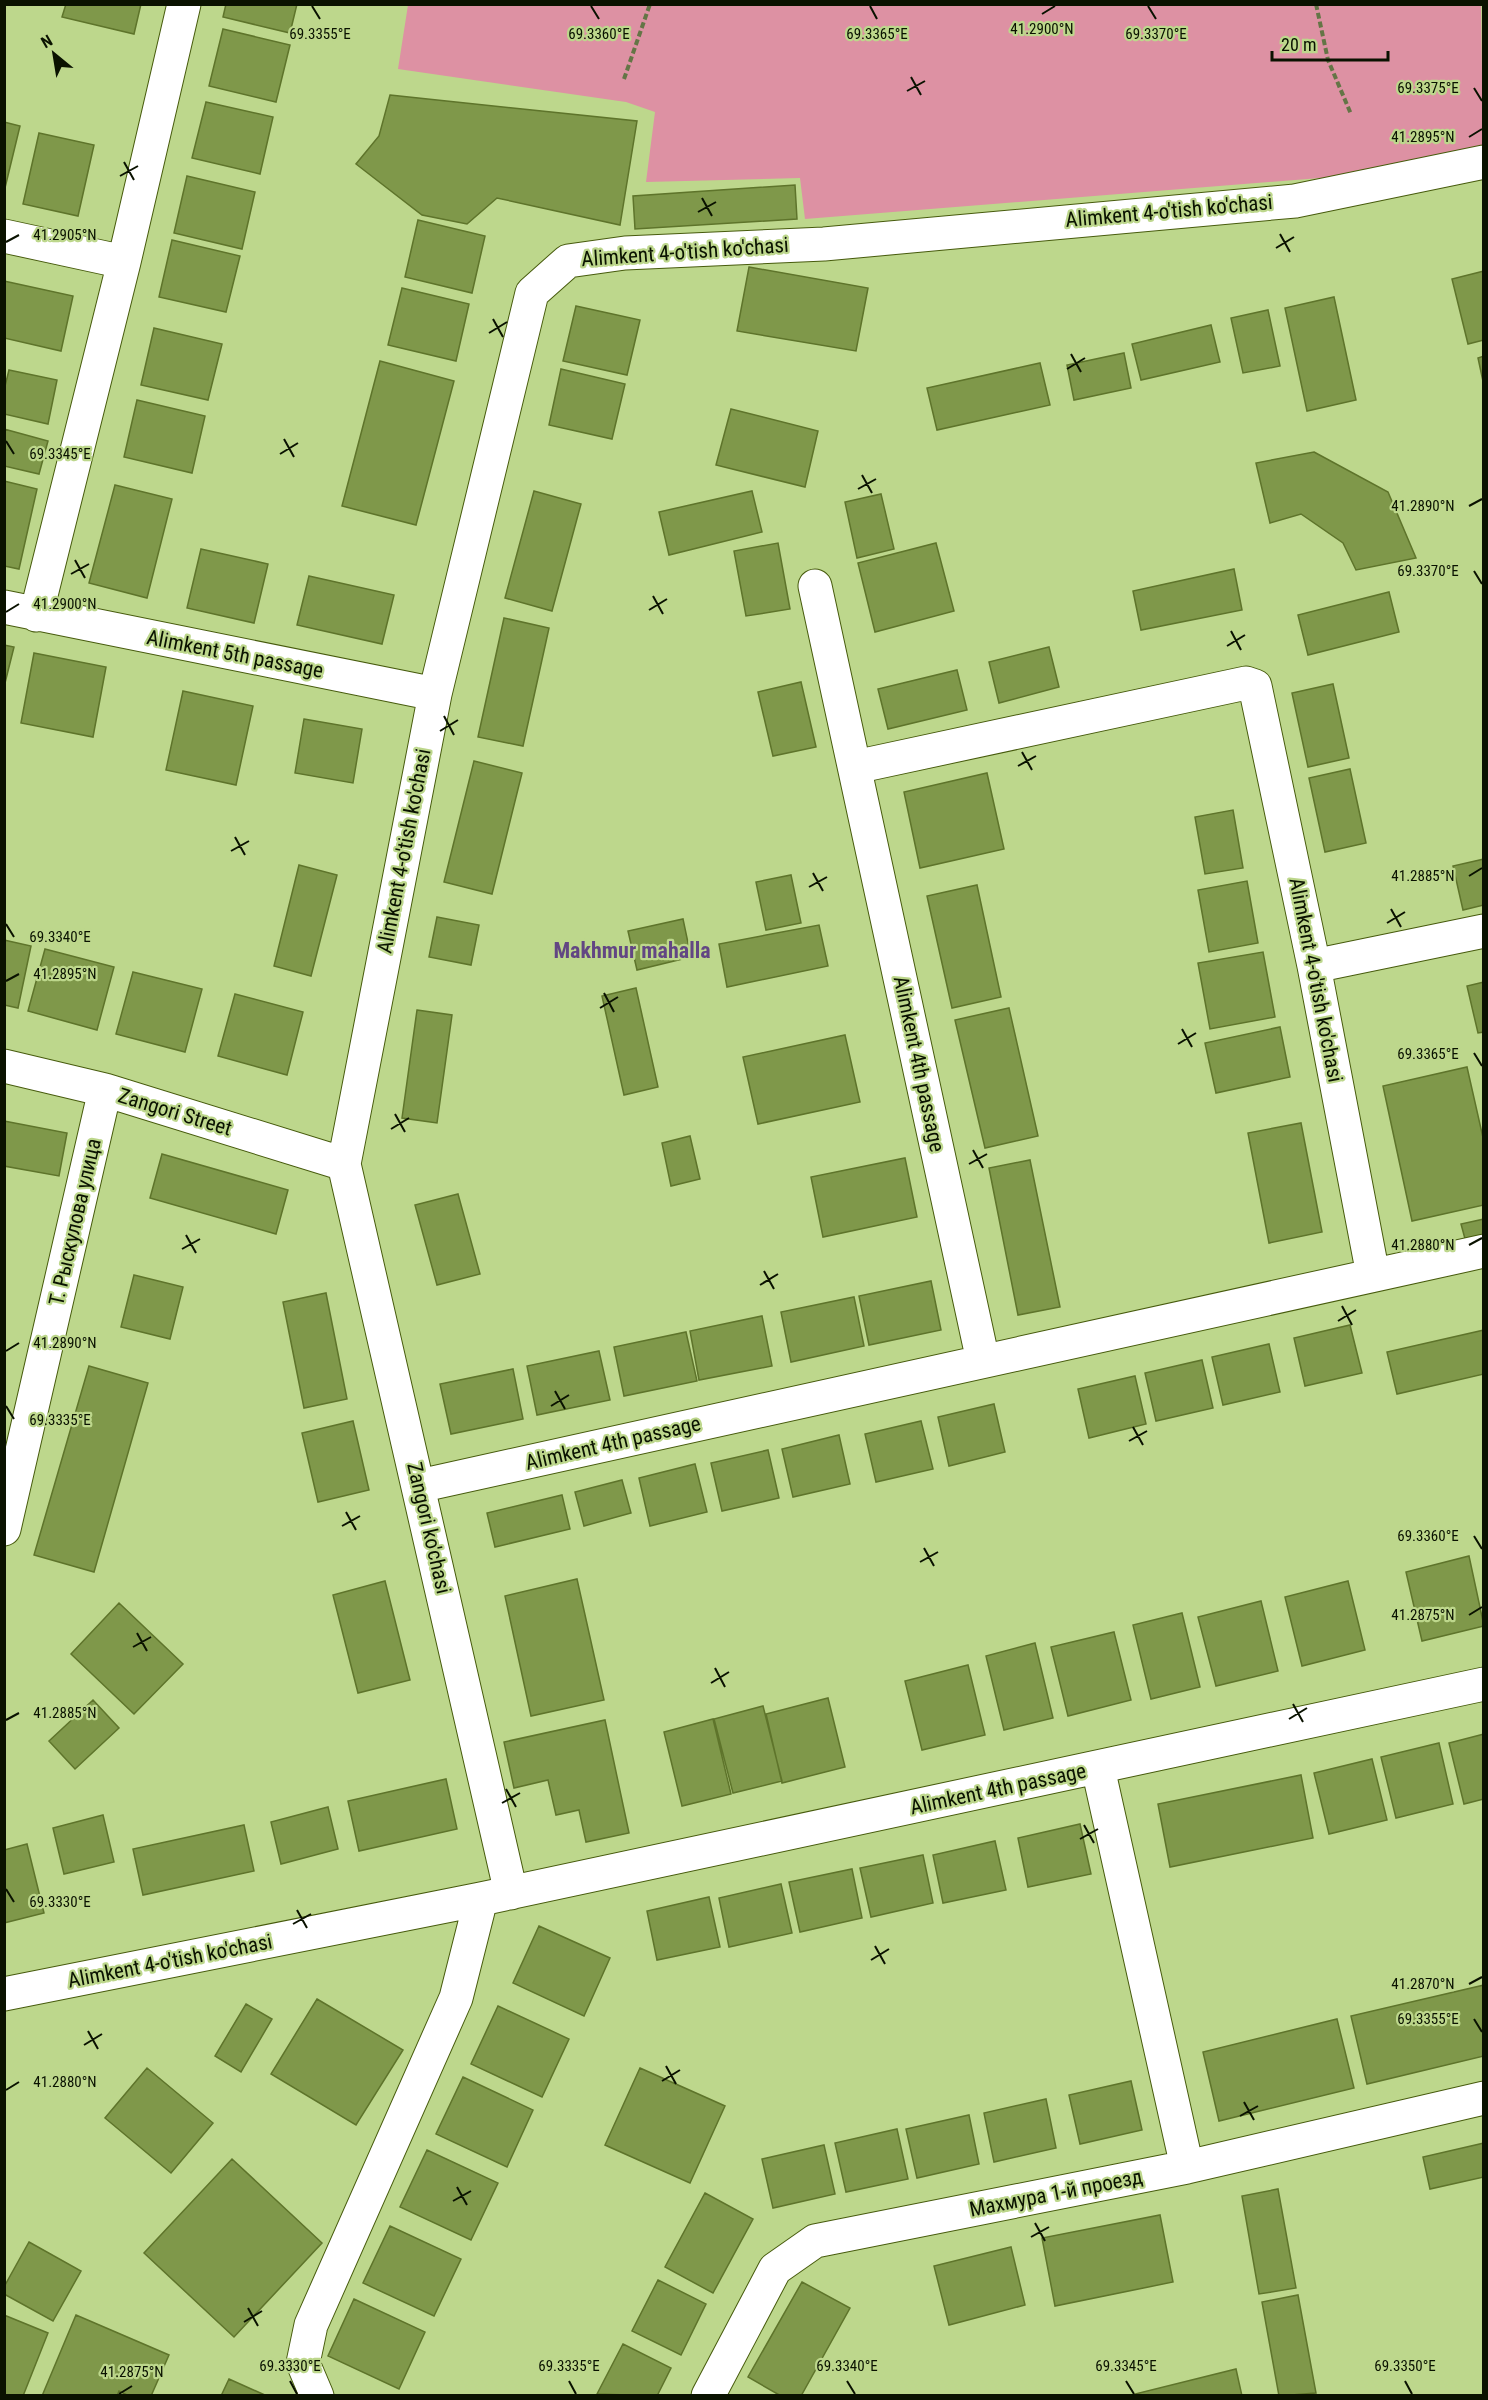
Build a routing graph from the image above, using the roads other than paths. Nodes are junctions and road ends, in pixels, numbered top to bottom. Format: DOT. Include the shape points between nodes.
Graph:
graph roads {
  1 [pos="184,4"];
  2 [pos="1484,162"];
  3 [pos="4,236"];
  4 [pos="124,262"];
  5 [pos="815,586"];
  6 [pos="4,607"];
  7 [pos="36,615"];
  8 [pos="435,694"];
  9 [pos="855,767"];
  10 [pos="1484,931"];
  11 [pos="1314,966"];
  12 [pos="4,1066"];
  13 [pos="105,1090"];
  14 [pos="344,1164"];
  15 [pos="1484,1251"];
  16 [pos="1373,1275"];
  17 [pos="983,1361"];
  18 [pos="419,1486"];
  19 [pos="4,1529"];
  20 [pos="1484,1684"];
  21 [pos="1098,1768"];
  22 [pos="496,1896"];
  23 [pos="4,1994"];
  24 [pos="1484,2098"];
  25 [pos="1187,2167"];
  26 [pos="317,2396"];
  27 [pos="708,2396"];
  1 -- 4 [label="street"];
  2 -- 8 [label="street, Alimkent 4-o'tish ko'chasi" via="1295,201 824,244 625,253 568,261 532,293"];
  3 -- 4 [label="street"];
  4 -- 7 [label="street"];
  5 -- 9 [label="street, Alimkent 4th passage"];
  6 -- 7 [label="street, Alimkent 5th passage"];
  7 -- 8 [label="street, Alimkent 5th passage"];
  8 -- 14 [label="street, Alimkent 4-o'tish ko'chasi"];
  9 -- 11 [label="street, Alimkent 4-o'tish ko'chasi" via="1246,683 1255,686"];
  9 -- 17 [label="street, Alimkent 4th passage"];
  10 -- 11 [label="street"];
  11 -- 16 [label="street, Alimkent 4-o'tish ko'chasi"];
  12 -- 13 [label="street, Zangori Street"];
  13 -- 14 [label="street, Zangori Street"];
  13 -- 19 [label="street, Т. Рыскулова улица"];
  14 -- 18 [label="street, Zangori ko'chasi"];
  15 -- 16 [label="street, Alimkent 4th passage"];
  16 -- 17 [label="street, Alimkent 4th passage"];
  17 -- 18 [label="street, Alimkent 4th passage"];
  18 -- 22 [label="street, Zangori ko'chasi"];
  20 -- 21 [label="street, Alimkent 4th passage"];
  21 -- 22 [label="street, Alimkent 4th passage"];
  21 -- 25 [label="street"];
  22 -- 23 [label="street, Alimkent 4-o'tish ko'chasi"];
  22 -- 26 [label="street" via="456,1998 310,2325 303,2363"];
  24 -- 25 [label="street, Махмура 1-й проезд"];
  25 -- 27 [label="street, Махмура 1-й проезд" via="815,2241 775,2269"];
}
